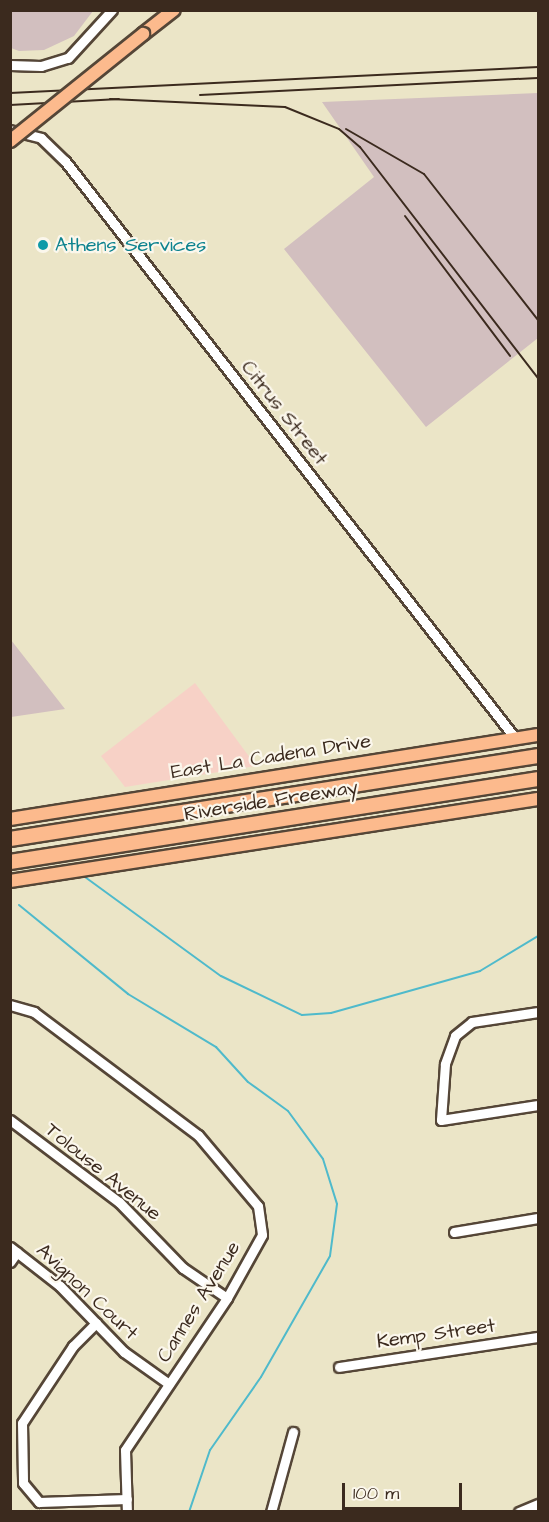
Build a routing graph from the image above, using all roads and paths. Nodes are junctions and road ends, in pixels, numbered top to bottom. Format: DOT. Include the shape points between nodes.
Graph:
graph roads {
  1 [pos="112,10"];
  2 [pos="174,10"];
  3 [pos="10,64"];
  4 [pos="10,130"];
  5 [pos="10,141"];
  6 [pos="538,735"];
  7 [pos="515,738"];
  8 [pos="538,756"];
  9 [pos="538,779"];
  10 [pos="538,799"];
  11 [pos="10,819"];
  12 [pos="10,839"];
  13 [pos="10,862"];
  14 [pos="10,881"];
  15 [pos="10,1005"];
  16 [pos="538,1012"];
  17 [pos="538,1105"];
  18 [pos="10,1120"];
  19 [pos="538,1218"];
  20 [pos="454,1232"];
  21 [pos="14,1249"];
  22 [pos="10,1262"];
  23 [pos="227,1298"];
  24 [pos="96,1323"];
  25 [pos="538,1337"];
  26 [pos="339,1367"];
  27 [pos="169,1384"];
  28 [pos="293,1432"];
  29 [pos="127,1499"];
  30 [pos="538,1504"];
  31 [pos="127,1512"];
  32 [pos="272,1512"];
  33 [pos="519,1512"];
  1 -- 3 [label="street" via="69,58 40,66"];
  2 -- 5 [label="main road, bridge"];
  4 -- 7 [label="street, Citrus Street" via="41,138 65,161"];
  6 -- 7 [label="main road, East La Cadena Drive"];
  7 -- 11 [label="main road, East La Cadena Drive"];
  8 -- 12 [label="highway, Riverside Freeway"];
  9 -- 13 [label="highway, Riverside Freeway"];
  10 -- 14 [label="main road"];
  15 -- 23 [label="street, Cannes Avenue" via="34,1012 158,1103 246,1186 258,1206 262,1235"];
  16 -- 17 [label="street" via="472,1023 455,1036 445,1064 441,1120"];
  18 -- 23 [label="street, Tolouse Avenue" via="125,1207 183,1268"];
  19 -- 20 [label="street"];
  21 -- 22 [label="street"];
  21 -- 24 [label="street, Avignon Court"];
  23 -- 27 [label="street, Cannes Avenue"];
  24 -- 27 [label="street, Avignon Court" via="124,1352"];
  24 -- 29 [label="street" via="26,1414 19,1441 23,1483 39,1502"];
  25 -- 26 [label="street, Kemp Street"];
  27 -- 29 [label="street, Cannes Avenue" via="125,1450"];
  28 -- 32 [label="street"];
  29 -- 31 [label="street, Cannes Avenue"];
  30 -- 33 [label="street"];
}
